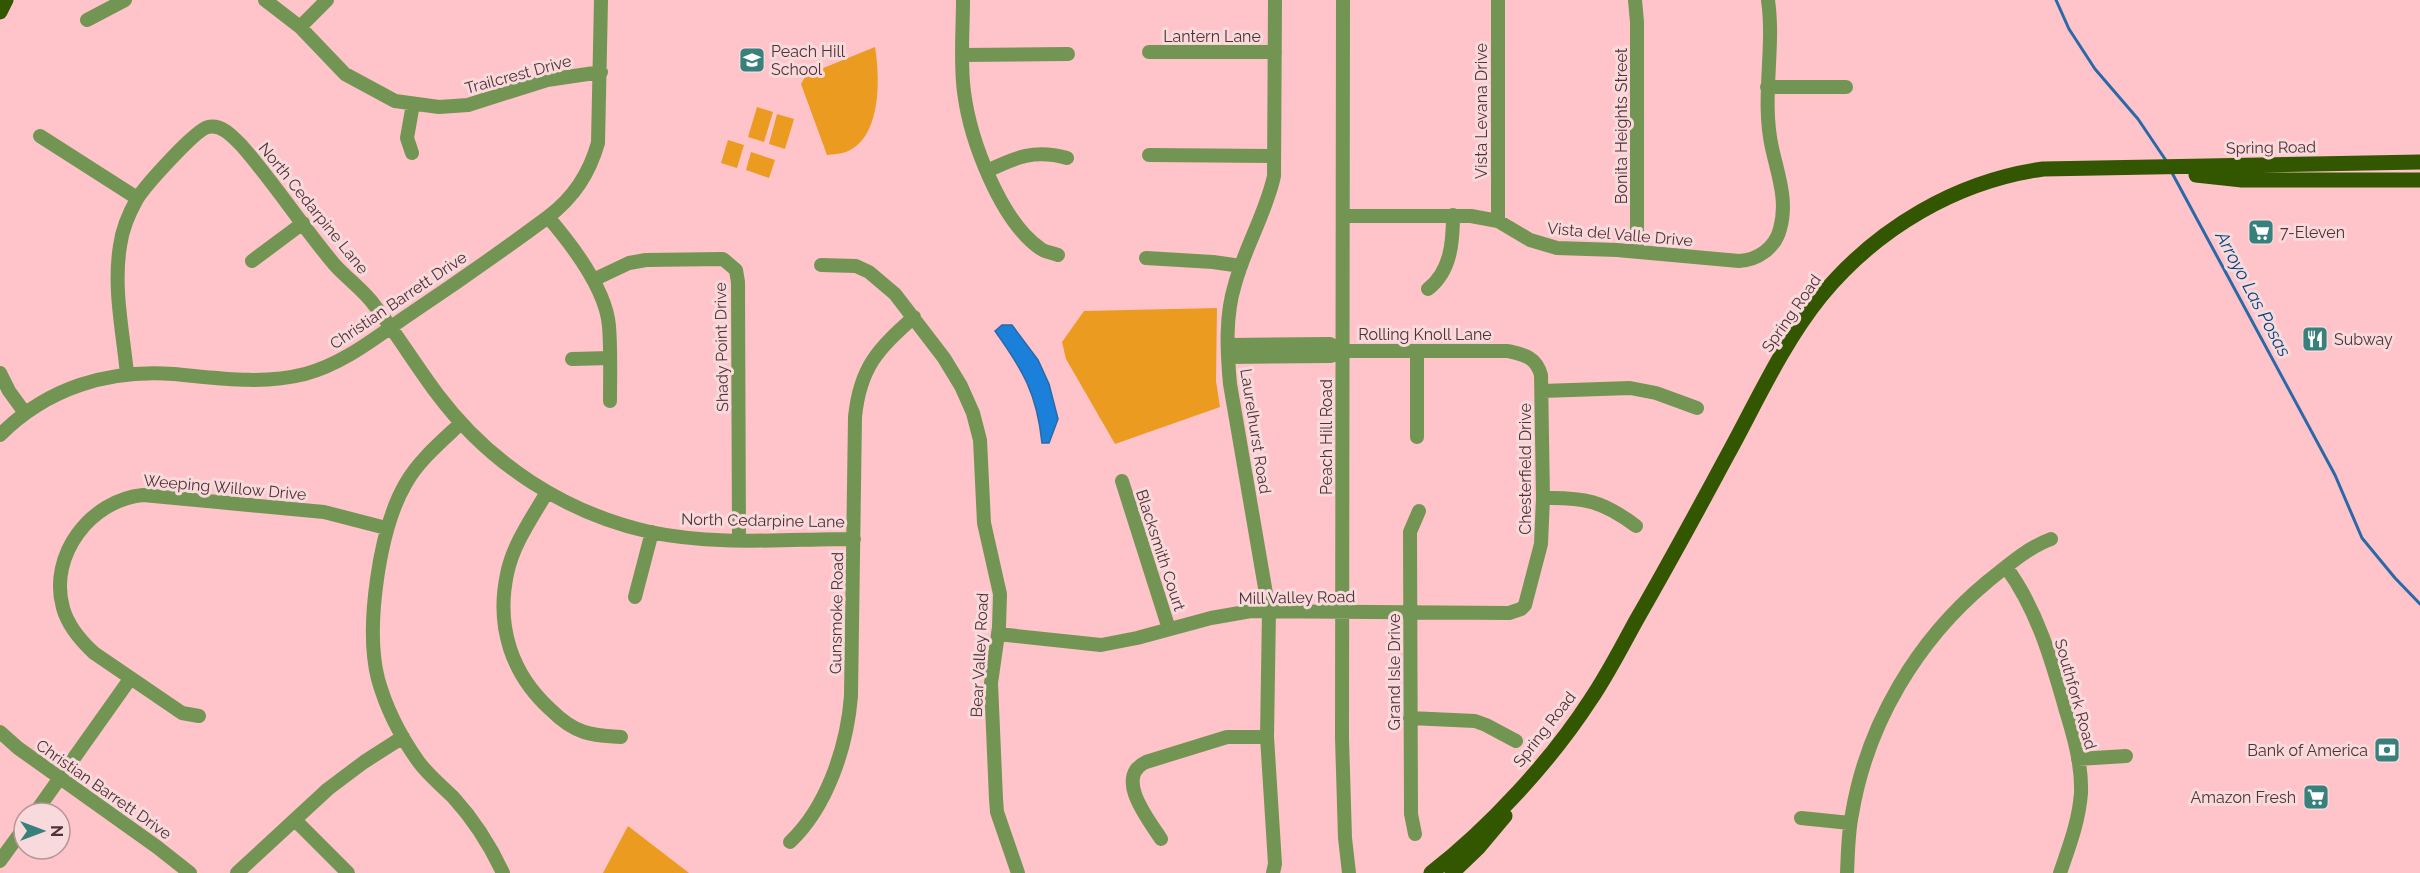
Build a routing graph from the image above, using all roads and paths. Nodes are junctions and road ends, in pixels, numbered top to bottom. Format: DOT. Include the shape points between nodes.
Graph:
graph roads {
  1 [pos="6,0"];
  2 [pos="125,0"];
  3 [pos="264,0"];
  4 [pos="327,0"];
  5 [pos="601,0"];
  6 [pos="963,0"];
  7 [pos="1275,0"];
  8 [pos="1343,0"];
  9 [pos="1498,0"];
  10 [pos="1635,0"];
  11 [pos="1768,0"];
  12 [pos="0,12"];
  13 [pos="87,20"];
  14 [pos="300,27"];
  15 [pos="1149,52"];
  16 [pos="1275,52"];
  17 [pos="1068,54"];
  18 [pos="963,55"];
  19 [pos="601,72"];
  20 [pos="1767,87"];
  21 [pos="1845,87"];
  22 [pos="413,104"];
  23 [pos="40,136"];
  24 [pos="412,153"];
  25 [pos="1149,155"];
  26 [pos="1274,156"];
  27 [pos="1067,158"];
  28 [pos="2420,162"];
  29 [pos="987,171"];
  30 [pos="2126,171"];
  31 [pos="2189,171"];
  32 [pos="2420,180"];
  33 [pos="137,198"];
  34 [pos="1453,215"];
  35 [pos="1344,216"];
  36 [pos="548,217"];
  37 [pos="1498,221"];
  38 [pos="303,223"];
  39 [pos="1637,252"];
  40 [pos="1058,255"];
  41 [pos="1146,258"];
  42 [pos="252,261"];
  43 [pos="820,265"];
  44 [pos="1241,267"];
  45 [pos="593,280"];
  46 [pos="1428,289"];
  47 [pos="914,317"];
  48 [pos="391,328"];
  49 [pos="1228,351"];
  50 [pos="1342,351"];
  51 [pos="1417,351"];
  52 [pos="1508,351"];
  53 [pos="610,358"];
  54 [pos="572,359"];
  55 [pos="0,373"];
  56 [pos="128,374"];
  57 [pos="1542,391"];
  58 [pos="610,401"];
  59 [pos="1697,408"];
  60 [pos="25,413"];
  61 [pos="461,423"];
  62 [pos="0,435"];
  63 [pos="1417,437"];
  64 [pos="1122,481"];
  65 [pos="547,492"];
  66 [pos="1543,498"];
  67 [pos="1419,511"];
  68 [pos="1636,526"];
  69 [pos="386,528"];
  70 [pos="652,532"];
  71 [pos="854,538"];
  72 [pos="2051,539"];
  73 [pos="739,540"];
  74 [pos="2006,567"];
  75 [pos="635,597"];
  76 [pos="1525,605"];
  77 [pos="1269,611"];
  78 [pos="1343,612"];
  79 [pos="1410,612"];
  80 [pos="1169,629"];
  81 [pos="998,634"];
  82 [pos="130,679"];
  83 [pos="199,716"];
  84 [pos="1410,718"];
  85 [pos="0,732"];
  86 [pos="403,737"];
  87 [pos="621,737"];
  88 [pos="1268,737"];
  89 [pos="1516,741"];
  90 [pos="2126,756"];
  91 [pos="2078,759"];
  92 [pos="59,778"];
  93 [pos="43,801"];
  94 [pos="1802,818"];
  95 [pos="295,820"];
  96 [pos="1850,823"];
  97 [pos="1415,834"];
  98 [pos="1161,839"];
  99 [pos="790,842"];
  100 [pos="12,844"];
  101 [pos="0,861"];
  102 [pos="190,873"];
  103 [pos="237,873"];
  104 [pos="348,873"];
  105 [pos="503,873"];
  106 [pos="1018,873"];
  107 [pos="1273,873"];
  108 [pos="1349,873"];
  109 [pos="1431,873"];
  110 [pos="1452,873"];
  111 [pos="1847,873"];
  112 [pos="2060,873"];
  1 -- 12 [label="main road"];
  2 -- 13 [label="street"];
  3 -- 14 [label="street, Trailcrest Drive"];
  4 -- 14 [label="street"];
  5 -- 19 [label="street, Christian Barrett Drive"];
  6 -- 18 [label="street"];
  7 -- 16 [label="street, Laurelhurst Road"];
  8 -- 35 [label="street, Peach Hill Road"];
  9 -- 37 [label="street, Vista Levana Drive"];
  10 -- 39 [label="street, Bonita Heights Street"];
  11 -- 20 [label="street, Vista del Valle Drive"];
  14 -- 22 [label="street, Trailcrest Drive" via="345,74 387,98"];
  15 -- 16 [label="street, Lantern Lane"];
  16 -- 26 [label="street, Laurelhurst Road"];
  17 -- 18 [label="street"];
  18 -- 29 [label="street" via="968,114"];
  19 -- 22 [label="street, Trailcrest Drive" via="547,80 468,105"];
  19 -- 36 [label="street, Christian Barrett Drive" via="598,143 592,164 576,190"];
  20 -- 21 [label="street"];
  20 -- 39 [label="street, Vista del Valle Drive" via="1770,135 1783,198 1779,233 1767,250 1753,259 1739,261"];
  22 -- 24 [label="street" via="407,138"];
  23 -- 33 [label="street"];
  25 -- 26 [label="street"];
  26 -- 44 [label="street, Laurelhurst Road" via="1270,194"];
  27 -- 29 [label="street" via="1053,154 1024,155"];
  28 -- 31 [label="main road, Spring Road"];
  29 -- 40 [label="street" via="999,199 1023,231 1042,250"];
  30 -- 31 [label="main road, Spring Road"];
  30 -- 109 [label="main road, Spring Road" via="2043,169 1989,180 1916,214 1845,271 1821,296 1771,373 1665,570 1581,714 1532,775"];
  30 -- 110 [label="main road, Spring Road" via="2046,176 1976,192 1918,221 1866,262 1810,326 1784,365 1599,699 1536,780"];
  31 -- 32 [label="main road, Spring Road" via="2242,180"];
  33 -- 38 [label="street, North Cedarpine Lane" via="204,128 220,128 259,166"];
  33 -- 56 [label="street, North Cedarpine Lane" via="124,227 117,271"];
  34 -- 35 [label="street, Vista del Valle Drive"];
  34 -- 37 [label="street, Vista del Valle Drive"];
  34 -- 46 [label="street" via="1447,263 1443,274"];
  35 -- 50 [label="street, Peach Hill Road"];
  36 -- 45 [label="street"];
  36 -- 48 [label="street, Christian Barrett Drive"];
  37 -- 39 [label="street, Vista del Valle Drive" via="1530,240 1557,248"];
  38 -- 42 [label="street"];
  38 -- 48 [label="street, North Cedarpine Lane" via="334,264 374,303"];
  41 -- 44 [label="street"];
  43 -- 47 [label="street, Bear Valley Road" via="847,264 869,272 896,294"];
  44 -- 49 [label="street, Laurelhurst Road" via="1230,301"];
  45 -- 53 [label="street" via="607,316"];
  45 -- 73 [label="street, Shady Point Drive" via="630,263 667,258 723,259 736,270"];
  47 -- 71 [label="street, Gunsmoke Road" via="881,347 861,382 855,417"];
  47 -- 81 [label="street, Bear Valley Road" via="961,386 977,426 984,523 1000,594"];
  48 -- 56 [label="street, Christian Barrett Drive" via="346,357 304,374 250,380"];
  48 -- 61 [label="street, North Cedarpine Lane"];
  49 -- 50 [label="street, Rolling Knoll Lane" via="1330,344"];
  49 -- 77 [label="street, Laurelhurst Road" via="1230,384"];
  50 -- 51 [label="street, Rolling Knoll Lane"];
  50 -- 78 [label="street, Peach Hill Road"];
  51 -- 52 [label="street, Rolling Knoll Lane"];
  51 -- 63 [label="street"];
  52 -- 57 [label="street, Chesterfield Drive" via="1524,354 1538,365"];
  53 -- 54 [label="street"];
  53 -- 58 [label="street"];
  55 -- 60 [label="street"];
  56 -- 60 [label="street, Christian Barrett Drive" via="86,382"];
  57 -- 59 [label="street" via="1630,388"];
  57 -- 66 [label="street, Chesterfield Drive"];
  60 -- 62 [label="street, Christian Barrett Drive"];
  61 -- 65 [label="street, North Cedarpine Lane" via="488,450"];
  61 -- 69 [label="street" via="416,468"];
  64 -- 80 [label="street, Blacksmith Court"];
  65 -- 70 [label="street, North Cedarpine Lane" via="603,518"];
  65 -- 87 [label="street" via="522,535 507,572 502,603 508,645 523,679 555,714 586,733"];
  66 -- 68 [label="street" via="1593,501"];
  66 -- 76 [label="street, Chesterfield Drive" via="1541,544"];
  67 -- 79 [label="street, Grand Isle Drive" via="1410,532"];
  69 -- 82 [label="street, Weeping Willow Drive" via="324,512 158,496 133,496 111,504 88,520 69,548 62,572 63,605 83,642"];
  69 -- 86 [label="street" via="374,653 380,685"];
  70 -- 73 [label="street, North Cedarpine Lane"];
  70 -- 75 [label="street"];
  71 -- 73 [label="street, North Cedarpine Lane"];
  71 -- 99 [label="street, Gunsmoke Road" via="847,729 821,799 806,827"];
  72 -- 74 [label="street"];
  74 -- 91 [label="street, Southfork Road" via="2039,627"];
  74 -- 96 [label="street" via="1954,613 1903,678 1871,746"];
  76 -- 79 [label="street, Mill Valley Road" via="1509,613"];
  77 -- 78 [label="street, Mill Valley Road"];
  77 -- 80 [label="street, Mill Valley Road" via="1240,612"];
  77 -- 88 [label="street, Laurelhurst Road"];
  78 -- 79 [label="street, Mill Valley Road"];
  78 -- 108 [label="street, Peach Hill Road" via="1342,738"];
  79 -- 84 [label="street, Grand Isle Drive"];
  80 -- 81 [label="street, Mill Valley Road" via="1101,645"];
  81 -- 106 [label="street, Bear Valley Road" via="991,683 997,812"];
  82 -- 83 [label="street, Weeping Willow Drive" via="182,714"];
  82 -- 92 [label="street"];
  84 -- 89 [label="street" via="1474,721"];
  84 -- 97 [label="street, Grand Isle Drive" via="1411,814"];
  85 -- 92 [label="street, Christian Barrett Drive"];
  86 -- 95 [label="street" via="352,771"];
  86 -- 105 [label="street" via="426,771 478,827"];
  88 -- 98 [label="street" via="1227,736 1135,768 1138,803"];
  88 -- 107 [label="street, Laurelhurst Road"];
  90 -- 91 [label="street"];
  91 -- 112 [label="street, Southfork Road" via="2081,792 2077,820"];
  92 -- 93 [label="street"];
  92 -- 102 [label="street, Christian Barrett Drive"];
  94 -- 96 [label="street"];
  95 -- 103 [label="street"];
  95 -- 104 [label="street"];
  96 -- 111 [label="street"];
  100 -- 101 [label="street"];
}
